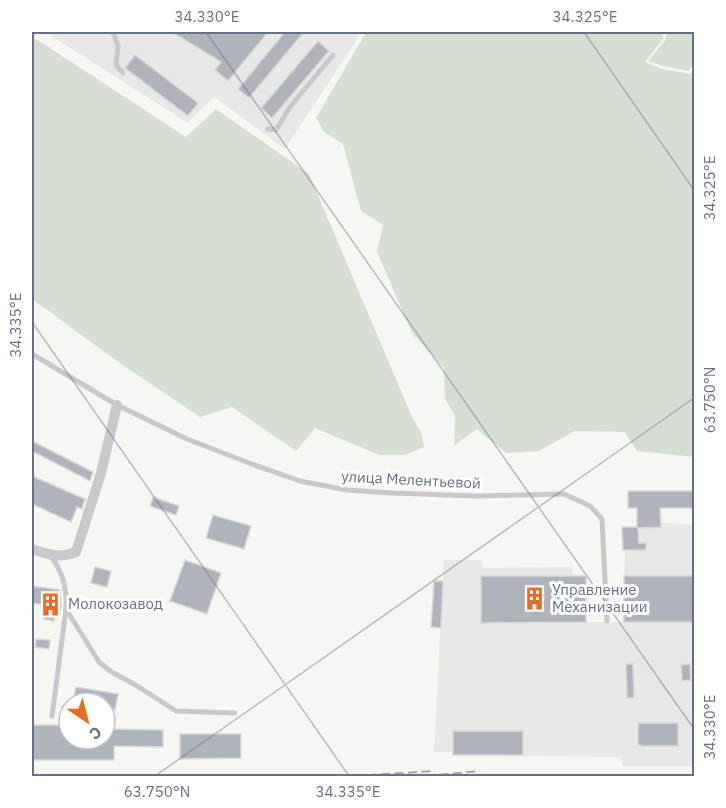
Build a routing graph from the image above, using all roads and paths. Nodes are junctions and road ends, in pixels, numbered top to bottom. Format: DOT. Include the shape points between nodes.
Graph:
graph roads {
  1 [pos="113,32"];
  2 [pos="333,55"];
  3 [pos="123,73"];
  4 [pos="268,129"];
  5 [pos="32,354"];
  6 [pos="117,405"];
  7 [pos="32,549"];
  8 [pos="49,554"];
  9 [pos="66,609"];
  10 [pos="607,621"];
  11 [pos="235,713"];
  12 [pos="52,716"];
  1 -- 3 [label="lane" via="118,46 116,65"];
  2 -- 4 [label="lane" via="276,130"];
  5 -- 6 [label="lane, улица Мелентьевой"];
  6 -- 8 [label="street" via="76,552 65,556"];
  6 -- 10 [label="lane, улица Мелентьевой" via="186,439 300,481 392,493 564,494 590,506 602,519"];
  7 -- 8 [label="street"];
  8 -- 9 [label="lane" via="65,583"];
  9 -- 11 [label="lane" via="99,662 110,671 176,711"];
  9 -- 12 [label="lane"];
}
